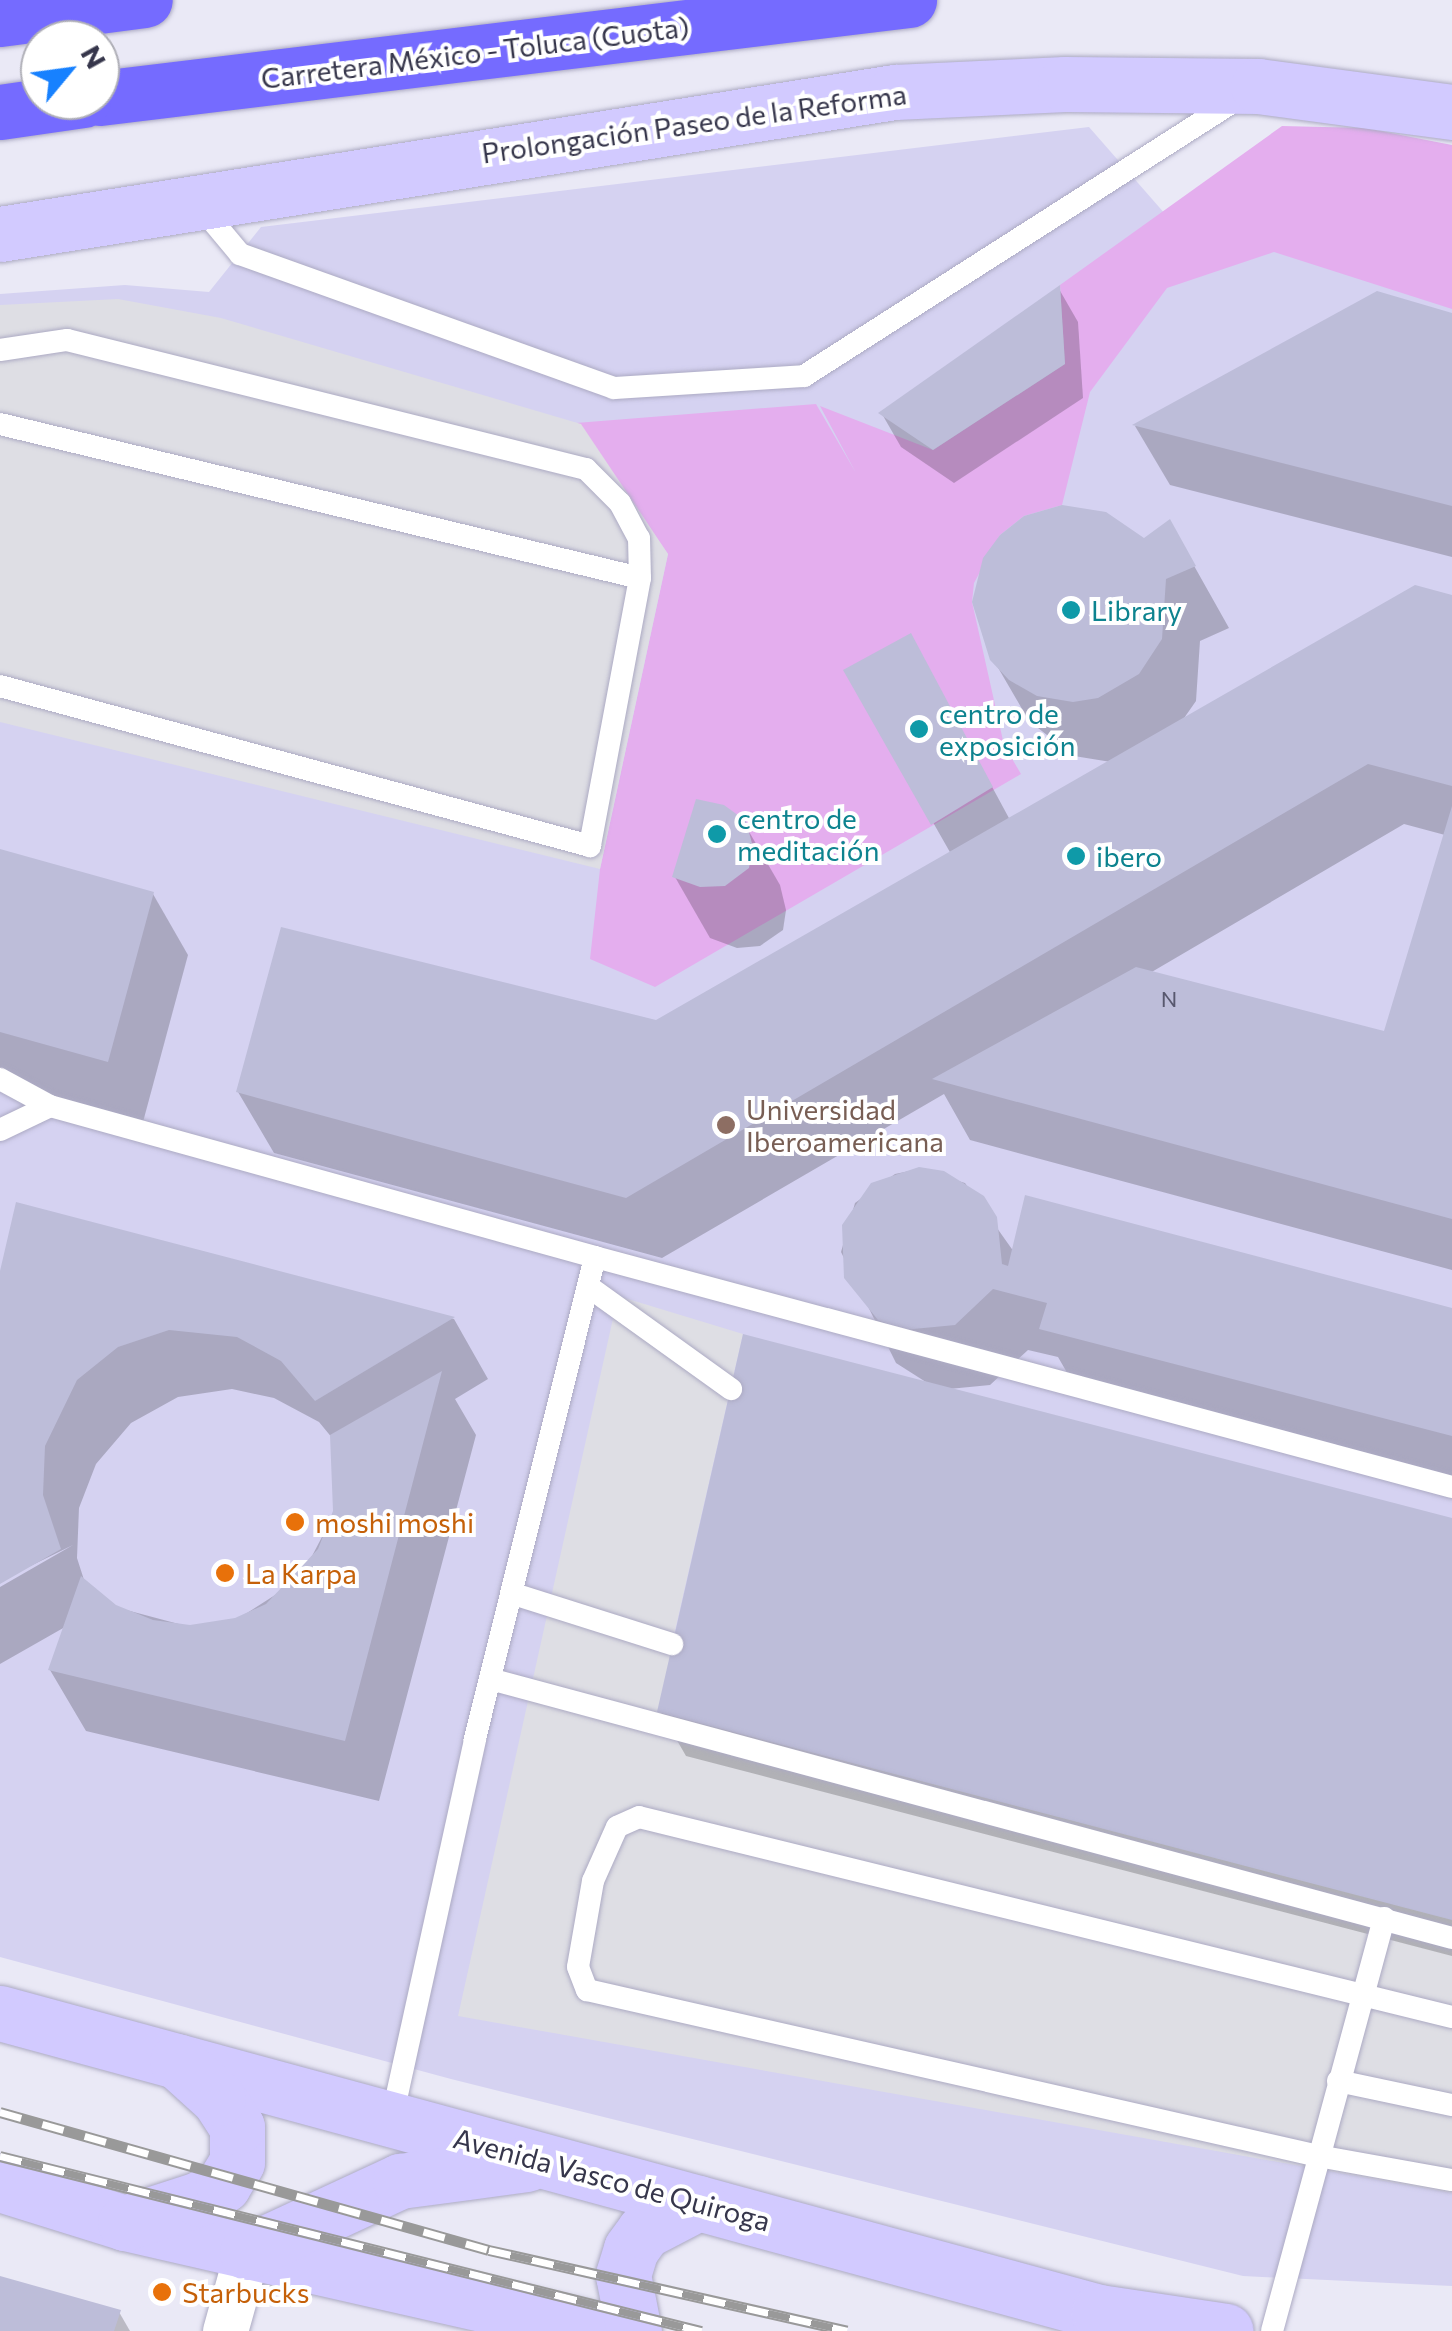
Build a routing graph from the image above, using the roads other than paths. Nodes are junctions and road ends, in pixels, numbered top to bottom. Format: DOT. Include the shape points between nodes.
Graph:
graph roads {
  1 [pos="145,0"];
  2 [pos="910,0"];
  3 [pos="0,19"];
  4 [pos="1258,86"];
  5 [pos="120,96"];
  6 [pos="1452,112"];
  7 [pos="194,198"];
  8 [pos="0,234"];
  9 [pos="0,350"];
  10 [pos="0,424"];
  11 [pos="640,578"];
  12 [pos="0,686"];
  13 [pos="0,1078"];
  14 [pos="50,1106"];
  15 [pos="0,1130"];
  16 [pos="595,1257"];
  17 [pos="590,1287"];
  18 [pos="731,1389"];
  19 [pos="1452,1487"];
  20 [pos="514,1594"];
  21 [pos="672,1644"];
  22 [pos="490,1679"];
  23 [pos="1384,1918"];
  24 [pos="1452,1938"];
  25 [pos="1364,1996"];
  26 [pos="0,2013"];
  27 [pos="1452,2017"];
  28 [pos="178,2062"];
  29 [pos="1338,2082"];
  30 [pos="1452,2105"];
  31 [pos="392,2118"];
  32 [pos="1318,2156"];
  33 [pos="544,2161"];
  34 [pos="1452,2180"];
  35 [pos="0,2184"];
  36 [pos="698,2203"];
  37 [pos="125,2223"];
  38 [pos="247,2252"];
  39 [pos="225,2331"];
  40 [pos="599,2331"];
  41 [pos="634,2331"];
  42 [pos="1226,2331"];
  43 [pos="1272,2331"];
  1 -- 3 [label="highway"];
  2 -- 5 [label="highway, Carretera México - Toluca (Cuota)"];
  4 -- 6 [label="main road, Prolongación Paseo de la Reforma"];
  4 -- 7 [label="main road, Prolongación Paseo de la Reforma" via="1046,84 823,99"];
  4 -- 7 [label="lane" via="804,376 614,388 240,254"];
  7 -- 8 [label="main road, Prolongación Paseo de la Reforma"];
  9 -- 11 [label="lane" via="67,340 586,469 620,504 638,538"];
  10 -- 11 [label="lane"];
  11 -- 12 [label="lane" via="590,846"];
  13 -- 14 [label="lane"];
  14 -- 15 [label="lane"];
  14 -- 16 [label="lane"];
  16 -- 17 [label="lane"];
  16 -- 19 [label="lane"];
  17 -- 18 [label="lane"];
  17 -- 20 [label="lane"];
  20 -- 21 [label="lane"];
  20 -- 22 [label="lane"];
  22 -- 23 [label="lane"];
  22 -- 31 [label="lane"];
  23 -- 24 [label="lane"];
  23 -- 25 [label="lane"];
  25 -- 27 [label="lane"];
  25 -- 29 [label="lane"];
  25 -- 32 [label="lane" via="639,1816 617,1826 593,1882 578,1967 586,1990"];
  26 -- 28 [label="main road, Avenida Vasco de Quiroga"];
  28 -- 31 [label="main road, Avenida Vasco de Quiroga"];
  28 -- 37 [label="main road" via="218,2098 237,2127 237,2162 223,2185 199,2199"];
  29 -- 30 [label="lane"];
  29 -- 32 [label="lane"];
  31 -- 33 [label="main road, Avenida Vasco de Quiroga"];
  32 -- 34 [label="lane"];
  32 -- 43 [label="lane"];
  33 -- 36 [label="main road, Avenida Vasco de Quiroga"];
  33 -- 38 [label="main road" via="400,2181"];
  35 -- 37 [label="main road"];
  36 -- 41 [label="main road" via="644,2231 631,2249 622,2275"];
  36 -- 42 [label="main road, Avenida Vasco de Quiroga" via="1100,2312"];
  37 -- 38 [label="main road"];
  38 -- 39 [label="street"];
  38 -- 40 [label="main road"];
}
